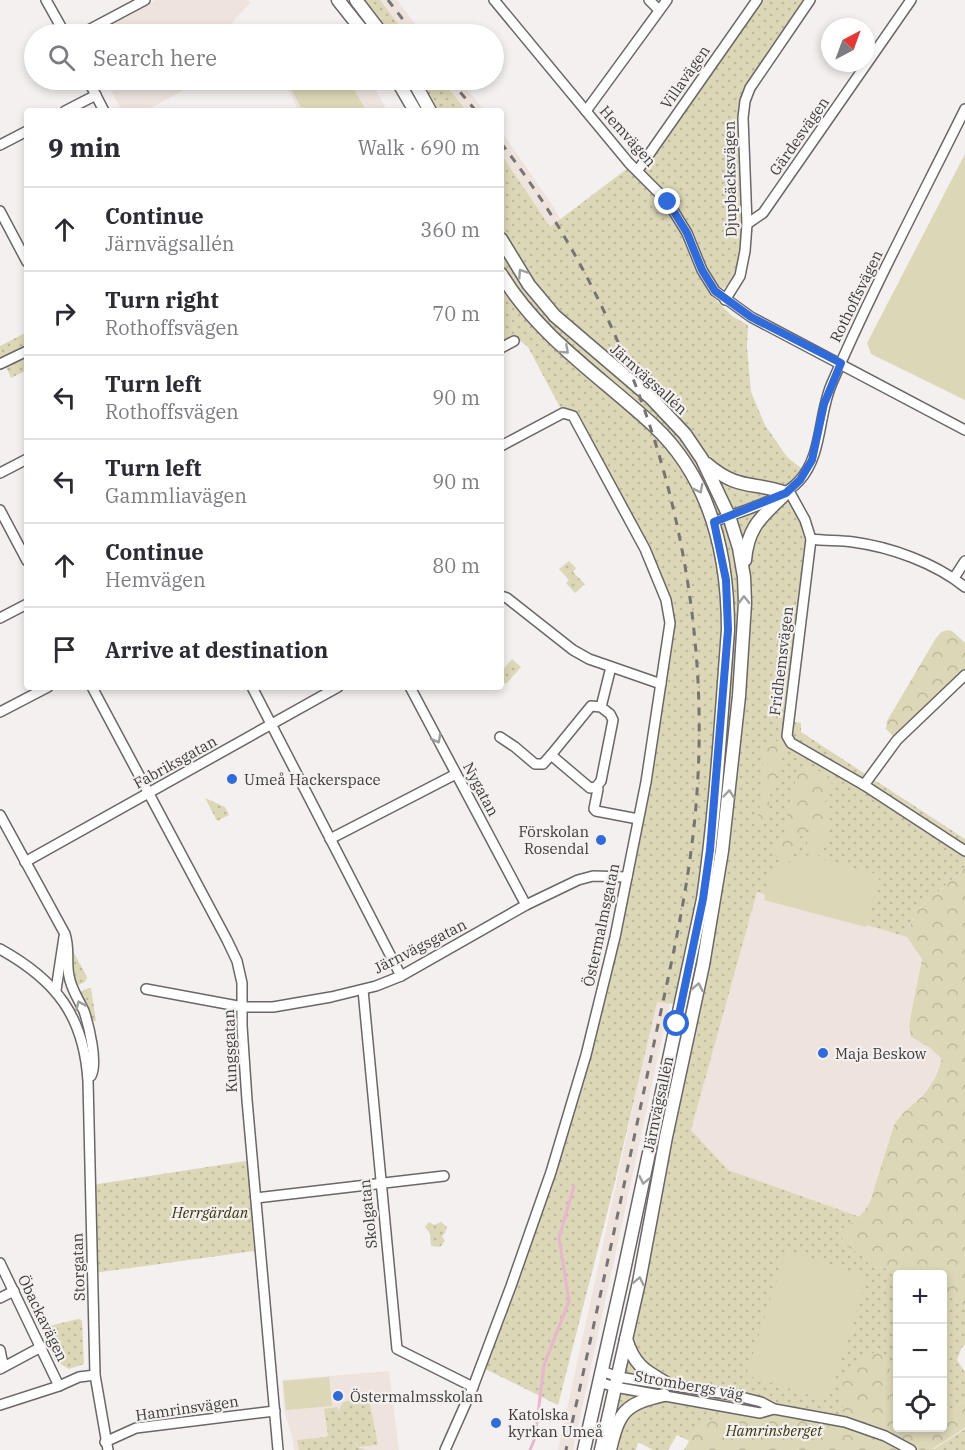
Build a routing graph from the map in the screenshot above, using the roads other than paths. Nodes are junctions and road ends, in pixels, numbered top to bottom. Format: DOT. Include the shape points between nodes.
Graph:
graph roads {
  1 [pos="46,0"];
  2 [pos="145,0"];
  3 [pos="338,0"];
  4 [pos="356,0"];
  5 [pos="494,0"];
  6 [pos="649,0"];
  7 [pos="667,0"];
  8 [pos="757,0"];
  9 [pos="810,0"];
  10 [pos="911,0"];
  11 [pos="659,10"];
  12 [pos="59,24"];
  13 [pos="100,24"];
  14 [pos="357,24"];
  15 [pos="374,24"];
  16 [pos="93,90"];
  17 [pos="403,90"];
  18 [pos="418,90"];
  19 [pos="96,95"];
  20 [pos="71,108"];
  21 [pos="102,108"];
  22 [pos="413,108"];
  23 [pos="428,108"];
  24 [pos="965,109"];
  25 [pos="586,111"];
  26 [pos="24,133"];
  27 [pos="0,145"];
  28 [pos="638,170"];
  29 [pos="0,211"];
  30 [pos="747,224"];
  31 [pos="504,244"];
  32 [pos="24,255"];
  33 [pos="504,278"];
  34 [pos="725,300"];
  35 [pos="514,341"];
  36 [pos="504,346"];
  37 [pos="24,352"];
  38 [pos="841,363"];
  39 [pos="0,364"];
  40 [pos="965,430"];
  41 [pos="504,444"];
  42 [pos="702,459"];
  43 [pos="24,461"];
  44 [pos="0,473"];
  45 [pos="788,492"];
  46 [pos="0,510"];
  47 [pos="729,516"];
  48 [pos="714,522"];
  49 [pos="811,539"];
  50 [pos="24,555"];
  51 [pos="965,561"];
  52 [pos="744,577"];
  53 [pos="954,578"];
  54 [pos="965,587"];
  55 [pos="504,597"];
  56 [pos="24,606"];
  57 [pos="0,618"];
  58 [pos="611,667"];
  59 [pos="965,675"];
  60 [pos="661,684"];
  61 [pos="42,690"];
  62 [pos="94,690"];
  63 [pos="254,690"];
  64 [pos="333,690"];
  65 [pos="412,690"];
  66 [pos="601,707"];
  67 [pos="0,712"];
  68 [pos="272,724"];
  69 [pos="500,737"];
  70 [pos="551,755"];
  71 [pos="456,774"];
  72 [pos="864,785"];
  73 [pos="596,787"];
  74 [pos="148,794"];
  75 [pos="0,815"];
  76 [pos="639,819"];
  77 [pos="330,839"];
  78 [pos="965,851"];
  79 [pos="25,862"];
  80 [pos="627,877"];
  81 [pos="526,905"];
  82 [pos="65,934"];
  83 [pos="0,949"];
  84 [pos="401,976"];
  85 [pos="146,989"];
  86 [pos="56,990"];
  87 [pos="363,990"];
  88 [pos="243,1007"];
  89 [pos="88,1081"];
  90 [pos="444,1176"];
  91 [pos="380,1184"];
  92 [pos="256,1197"];
  93 [pos="0,1263"];
  94 [pos="14,1291"];
  95 [pos="0,1298"];
  96 [pos="626,1338"];
  97 [pos="41,1347"];
  98 [pos="0,1350"];
  99 [pos="3,1367"];
  100 [pos="95,1375"];
  101 [pos="600,1377"];
  102 [pos="616,1382"];
  103 [pos="59,1386"];
  104 [pos="473,1387"];
  105 [pos="665,1389"];
  106 [pos="0,1405"];
  107 [pos="274,1411"];
  108 [pos="106,1446"];
  109 [pos="278,1450"];
  110 [pos="445,1450"];
  111 [pos="584,1450"];
  112 [pos="602,1450"];
  113 [pos="610,1450"];
  114 [pos="911,1450"];
  1 -- 12 [label="street"];
  2 -- 13 [label="street"];
  3 -- 14 [label="main road"];
  4 -- 15 [label="main road"];
  5 -- 25 [label="street, Hemvägen"];
  6 -- 11 [label="street"];
  7 -- 11 [label="street"];
  8 -- 28 [label="street, Villavägen"];
  9 -- 30 [label="street, Djupbäcksvägen" via="745,100"];
  10 -- 30 [label="street, Gärdesvägen" via="764,213"];
  11 -- 25 [label="street"];
  16 -- 19 [label="street"];
  17 -- 22 [label="main road"];
  18 -- 23 [label="main road"];
  19 -- 20 [label="street"];
  19 -- 21 [label="street"];
  24 -- 38 [label="street, Rothoffsvägen"];
  25 -- 28 [label="street, Hemvägen"];
  26 -- 27 [label="street"];
  28 -- 34 [label="street, Hemvägen" via="668,202 710,284"];
  29 -- 32 [label="street"];
  30 -- 34 [label="street, Djupbäcksvägen" via="743,269"];
  42 -- 31 [label="main road, Järnvägsallén, one-way" via="667,413 541,301"];
  33 -- 48 [label="main road, Järnvägsallén, one-way" via="552,338 667,440 690,471"];
  34 -- 38 [label="street, Hemvägen"];
  35 -- 36 [label="street"];
  37 -- 39 [label="street"];
  38 -- 40 [label="street, Hemvägen"];
  38 -- 45 [label="street, Rothoffsvägen" via="824,404 812,460"];
  41 -- 60 [label="street, Östermalmsgatan" via="563,413 577,421 645,549 666,600 670,623"];
  42 -- 45 [label="main road" via="721,476 743,485"];
  42 -- 47 [label="main road, Järnvägsallén"];
  43 -- 44 [label="street"];
  45 -- 47 [label="street, Rothoffsvägen"];
  45 -- 49 [label="street, Fridhemsvägen" via="806,520"];
  45 -- 52 [label="main road" via="749,535"];
  46 -- 50 [label="street"];
  47 -- 48 [label="street, Rothoffsvägen"];
  47 -- 52 [label="main road, Järnvägsallén"];
  48 -- 101 [label="main road, Järnvägsallén, one-way" via="726,580 728,630 710,850 691,961"];
  49 -- 53 [label="street" via="873,546 922,561"];
  49 -- 72 [label="street, Fridhemsvägen" via="787,736 791,743"];
  51 -- 53 [label="street"];
  96 -- 52 [label="main road, Järnvägsallén, one-way" via="703,965 722,851 739,696"];
  53 -- 54 [label="street"];
  55 -- 58 [label="street" via="573,650"];
  56 -- 57 [label="street"];
  58 -- 60 [label="street"];
  58 -- 66 [label="street"];
  59 -- 72 [label="street" via="897,740"];
  60 -- 76 [label="street, Östermalmsgatan"];
  61 -- 67 [label="street"];
  62 -- 74 [label="street, Kungsgatan"];
  63 -- 68 [label="street"];
  64 -- 68 [label="street, Fabriksgatan"];
  65 -- 71 [label="street, Nygatan, one-way"];
  66 -- 70 [label="street" via="591,706"];
  66 -- 73 [label="street" via="613,720 601,781"];
  68 -- 74 [label="street, Fabriksgatan"];
  68 -- 77 [label="street"];
  69 -- 70 [label="street" via="535,764 543,764"];
  70 -- 73 [label="street" via="590,788"];
  71 -- 77 [label="street"];
  71 -- 81 [label="street, Nygatan"];
  72 -- 78 [label="street, Fridhemsvägen"];
  73 -- 76 [label="street" via="596,811"];
  74 -- 79 [label="street, Fabriksgatan"];
  74 -- 88 [label="street, Kungsgatan" via="237,961"];
  75 -- 79 [label="street, Storgatan"];
  76 -- 80 [label="street, Östermalmsgatan"];
  77 -- 84 [label="street"];
  79 -- 82 [label="street, Storgatan"];
  80 -- 81 [label="street, Järnvägsgatan" via="593,876 578,880"];
  80 -- 104 [label="street, Östermalmsgatan" via="588,1044 556,1153"];
  81 -- 84 [label="street, Järnvägsgatan"];
  82 -- 86 [label="street"];
  89 -- 82 [label="street, Storgatan, one-way" via="93,1072 92,1046 70,980"];
  83 -- 86 [label="street, Storgatan" via="30,967"];
  84 -- 87 [label="street, Järnvägsgatan"];
  85 -- 88 [label="street, Järnvägsgatan"];
  86 -- 89 [label="street, Storgatan" via="79,1031"];
  87 -- 88 [label="street, Järnvägsgatan" via="273,1008"];
  87 -- 91 [label="street, Skolgatan"];
  88 -- 92 [label="street, Kungsgatan"];
  89 -- 100 [label="street, Storgatan"];
  90 -- 91 [label="street"];
  91 -- 92 [label="street"];
  91 -- 104 [label="street, Skolgatan" via="397,1349"];
  92 -- 107 [label="street, Kungsgatan"];
  93 -- 94 [label="street, Öbackavägen"];
  94 -- 95 [label="street"];
  94 -- 97 [label="street, Öbackavägen"];
  96 -- 102 [label="main road, Järnvägsallén"];
  96 -- 105 [label="main road" via="638,1364"];
  97 -- 99 [label="street"];
  97 -- 103 [label="street, Öbackavägen"];
  98 -- 99 [label="street"];
  100 -- 103 [label="street"];
  100 -- 108 [label="street, Storgatan"];
  101 -- 102 [label="street, Strombergs väg"];
  101 -- 111 [label="main road, Järnvägsallén"];
  102 -- 105 [label="street, Strombergs väg"];
  102 -- 112 [label="main road, Järnvägsallén"];
  103 -- 106 [label="street"];
  104 -- 110 [label="street, Östermalmsgatan"];
  105 -- 113 [label="main road" via="639,1400 619,1418"];
  105 -- 114 [label="street, Strombergs väg" via="760,1413 774,1409 845,1422"];
  107 -- 108 [label="street, Hamrinsvägen" via="136,1428"];
  107 -- 109 [label="street, Kungsgatan"];
}
